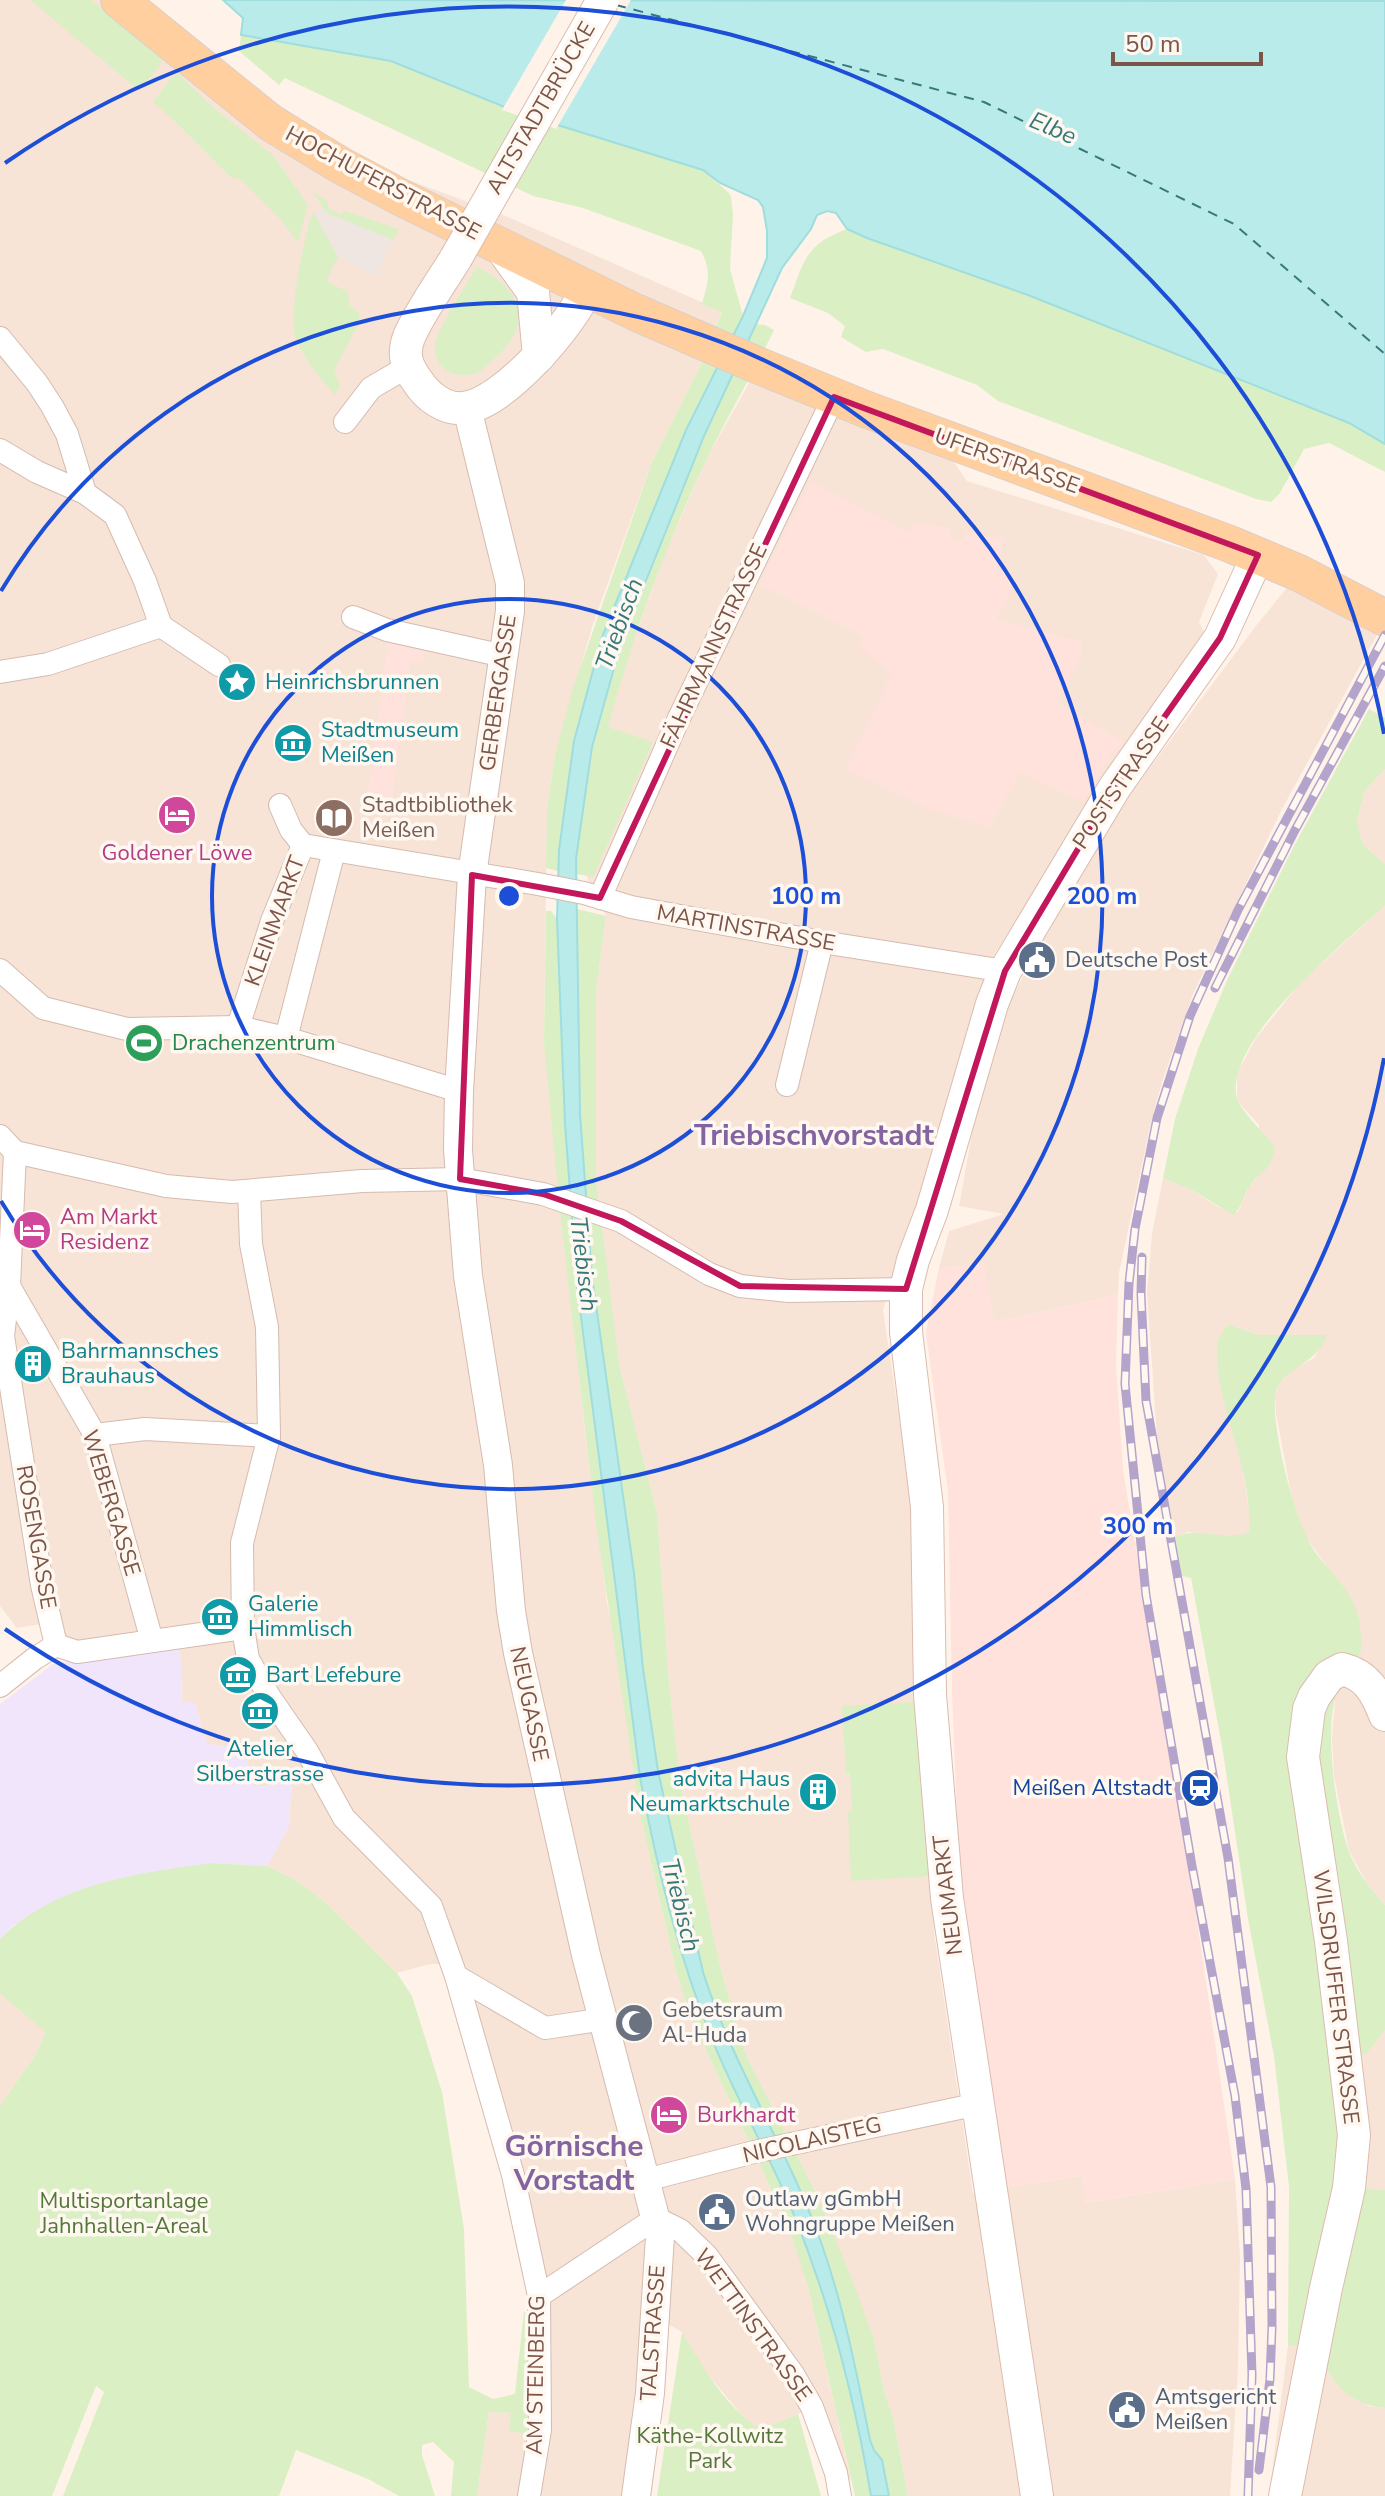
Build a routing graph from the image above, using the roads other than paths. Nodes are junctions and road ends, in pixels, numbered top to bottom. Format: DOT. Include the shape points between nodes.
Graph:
graph roads {
  1 [pos="119,0"];
  2 [pos="603,0"];
  3 [pos="499,245"];
  4 [pos="587,288"];
  5 [pos="0,338"];
  6 [pos="539,356"];
  7 [pos="407,367"];
  8 [pos="834,397"];
  9 [pos="467,408"];
  10 [pos="345,422"];
  11 [pos="0,450"];
  12 [pos="85,493"];
  13 [pos="1258,555"];
  14 [pos="353,617"];
  15 [pos="1385,618"];
  16 [pos="161,626"];
  17 [pos="504,656"];
  18 [pos="219,665"];
  19 [pos="0,672"];
  20 [pos="280,805"];
  21 [pos="303,845"];
  22 [pos="334,851"];
  23 [pos="472,875"];
  24 [pos="592,896"];
  25 [pos="822,942"];
  26 [pos="0,970"];
  27 [pos="1005,971"];
  28 [pos="238,1027"];
  29 [pos="286,1038"];
  30 [pos="787,1085"];
  31 [pos="459,1091"];
  32 [pos="8,1144"];
  33 [pos="460,1179"];
  34 [pos="249,1191"];
  35 [pos="9,1286"];
  36 [pos="906,1289"];
  37 [pos="95,1435"];
  38 [pos="269,1436"];
  39 [pos="250,1639"];
  40 [pos="152,1641"];
  41 [pos="56,1645"];
  42 [pos="0,1686"];
  43 [pos="1385,1715"];
  44 [pos="456,1976"];
  45 [pos="605,2019"];
  46 [pos="978,2104"];
  47 [pos="646,2180"];
  48 [pos="656,2218"];
  49 [pos="539,2296"];
  50 [pos="529,2496"];
  51 [pos="636,2496"];
  52 [pos="840,2496"];
  53 [pos="1037,2496"];
  54 [pos="1285,2496"];
  1 -- 3 [label="main road, HOCHUFERSTRASSE" via="271,123 348,169"];
  2 -- 7 [label="main road, ALTSTADTBRÜCKE, bridge" via="409,337"];
  3 -- 4 [label="main road, HOCHUFERSTRASSE"];
  3 -- 6 [label="main road" via="533,292"];
  4 -- 6 [label="main road"];
  4 -- 8 [label="main road, UFERSTRASSE"];
  5 -- 12 [label="street" via="52,406 67,434"];
  6 -- 9 [label="main road" via="487,400"];
  7 -- 9 [label="main road" via="427,395"];
  7 -- 10 [label="street" via="371,388"];
  8 -- 13 [label="main road, UFERSTRASSE"];
  8 -- 24 [label="street, FÄHRMANNSTRASSE"];
  9 -- 17 [label="street, GERBERGASSE" via="510,583"];
  11 -- 12 [label="street"];
  12 -- 16 [label="street" via="115,515"];
  13 -- 15 [label="main road, UFERSTRASSE"];
  13 -- 27 [label="main road, POSTSTRASSE" via="1220,638 1115,787"];
  14 -- 17 [label="street" via="387,630"];
  16 -- 18 [label="street"];
  16 -- 19 [label="street" via="48,664"];
  17 -- 23 [label="street, GERBERGASSE"];
  20 -- 21 [label="street"];
  21 -- 22 [label="street, KLEINMARKT"];
  21 -- 28 [label="street, KLEINMARKT"];
  22 -- 23 [label="street, KLEINMARKT"];
  22 -- 29 [label="street, KLEINMARKT"];
  23 -- 24 [label="street, MARTINSTRASSE"];
  23 -- 31 [label="street, GERBERGASSE"];
  24 -- 25 [label="street, MARTINSTRASSE"];
  25 -- 27 [label="street, MARTINSTRASSE"];
  25 -- 30 [label="street"];
  26 -- 28 [label="street" via="43,1008 127,1029"];
  27 -- 36 [label="main road, POSTSTRASSE"];
  28 -- 29 [label="street"];
  29 -- 31 [label="street"];
  31 -- 33 [label="street, NEUGASSE"];
  32 -- 34 [label="street" via="166,1186"];
  32 -- 35 [label="street, ROSENGASSE"];
  33 -- 34 [label="street"];
  33 -- 36 [label="street" via="559,1199 621,1221 709,1274 740,1286 789,1291"];
  33 -- 45 [label="street, NEUGASSE" via="518,1653"];
  34 -- 38 [label="street" via="251,1244 267,1327"];
  35 -- 37 [label="street, WEBERGASSE"];
  35 -- 41 [label="street, ROSENGASSE" via="3,1336"];
  36 -- 46 [label="main road, NEUMARKT" via="928,1530 930,1695 945,1884"];
  37 -- 38 [label="street" via="145,1429"];
  37 -- 40 [label="street, WEBERGASSE"];
  38 -- 39 [label="street" via="242,1543"];
  39 -- 40 [label="street"];
  39 -- 44 [label="street, AM STEINBERG" via="248,1659 344,1818 431,1906"];
  40 -- 41 [label="street" via="77,1652"];
  41 -- 42 [label="street"];
  43 -- 54 [label="main road, WILSDRUFFER STRASSE" via="1366,1680 1342,1669 1319,1688 1305,1730 1306,1786 1354,2135 1349,2188"];
  44 -- 45 [label="street" via="545,2028"];
  44 -- 49 [label="street, AM STEINBERG" via="513,2175"];
  45 -- 47 [label="street, NEUGASSE"];
  46 -- 47 [label="street, NICOLAISTEG"];
  46 -- 53 [label="main road, NEUMARKT"];
  47 -- 48 [label="street, NEUGASSE"];
  48 -- 49 [label="street"];
  48 -- 51 [label="street, TALSTRASSE" via="656,2318"];
  48 -- 52 [label="street, WETTINSTRASSE" via="680,2230 707,2256 793,2374 812,2407"];
  49 -- 50 [label="street, AM STEINBERG" via="540,2430"];
}
